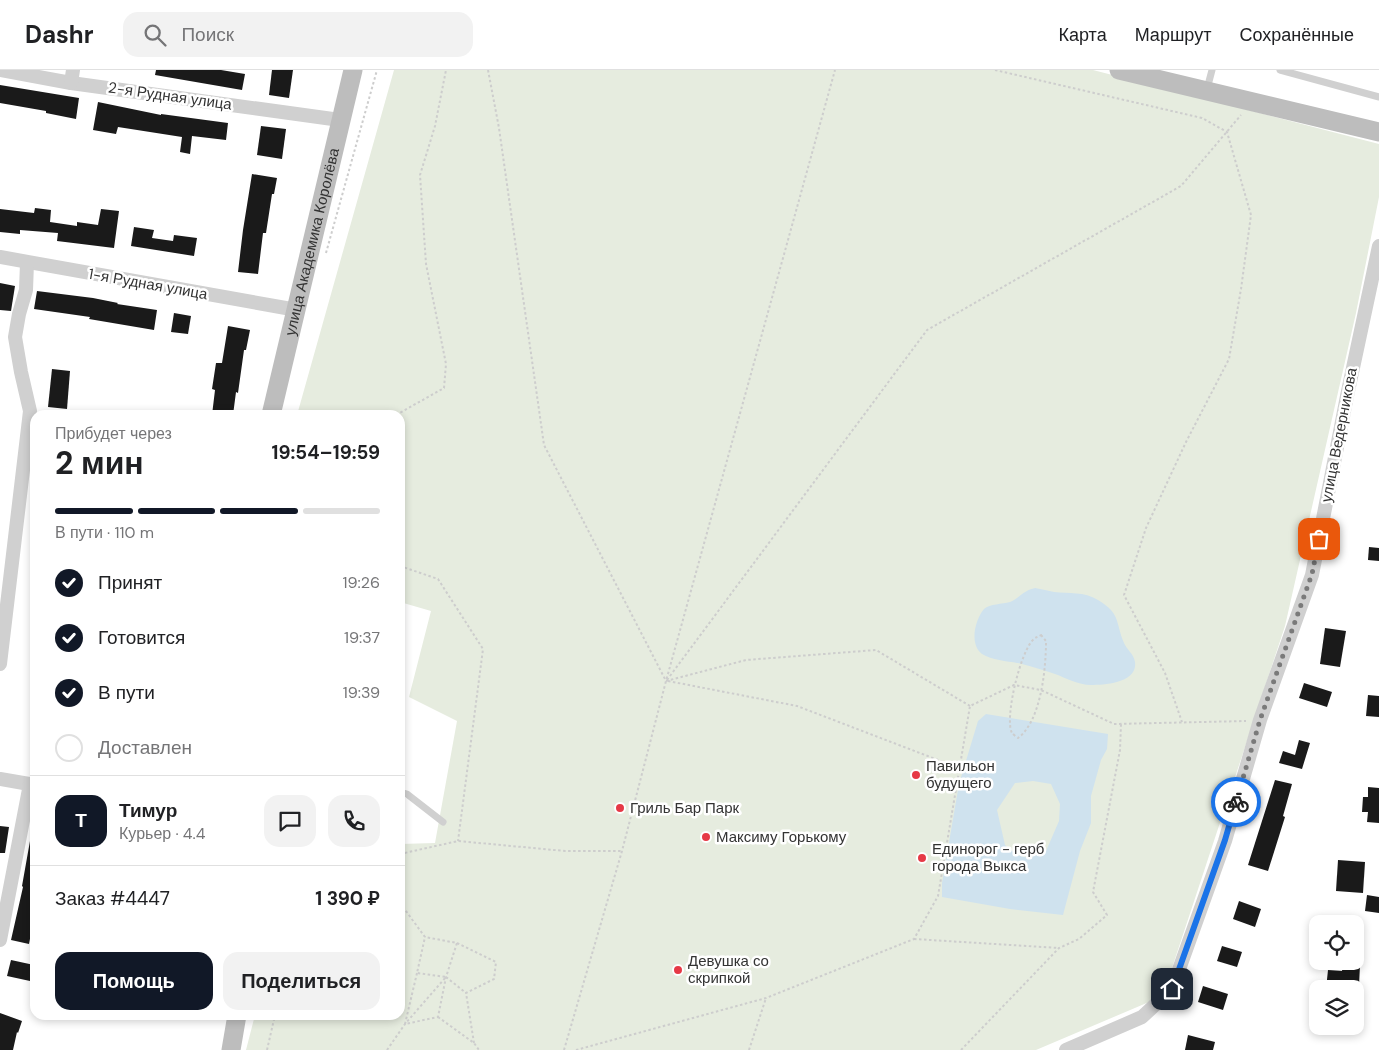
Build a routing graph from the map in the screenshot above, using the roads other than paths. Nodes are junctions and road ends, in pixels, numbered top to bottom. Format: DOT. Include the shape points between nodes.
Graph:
graph roads {
  1 [pos="1,70"];
  2 [pos="353,70"];
  3 [pos="1120,70"];
  4 [pos="1212,70"];
  5 [pos="1280,70"];
  6 [pos="72,76"];
  7 [pos="1206,91"];
  8 [pos="1379,97"];
  9 [pos="340,120"];
  10 [pos="1379,132"];
  11 [pos="1379,246"];
  12 [pos="0,257"];
  13 [pos="27,263"];
  14 [pos="297,310"];
  15 [pos="272,410"];
  16 [pos="0,664"];
  17 [pos="0,779"];
  18 [pos="30,784"];
  19 [pos="405,793"];
  20 [pos="30,799"];
  21 [pos="443,822"];
  22 [pos="0,940"];
  23 [pos="236,1020"];
  24 [pos="231,1050"];
  25 [pos="1066,1050"];
  1 -- 6 [label="street, 2-я Рудная улица"];
  2 -- 9 [label="street, улица Академика Королёва"];
  3 -- 7 [label="street"];
  4 -- 7 [label="lane"];
  5 -- 8 [label="lane"];
  6 -- 9 [label="street, 2-я Рудная улица"];
  7 -- 10 [label="street"];
  9 -- 14 [label="street, улица Академика Королёва"];
  11 -- 25 [label="street, улица Ведерникова" via="1312,574 1260,720 1225,840 1172,989 1142,1017"];
  12 -- 13 [label="street, 1-я Рудная улица"];
  13 -- 14 [label="street, 1-я Рудная улица"];
  13 -- 16 [label="street" via="26,290 18,314 16,337 30,411"];
  14 -- 15 [label="street, улица Академика Королёва"];
  17 -- 18 [label="street"];
  19 -- 21 [label="lane"];
  20 -- 22 [label="street"];
  23 -- 24 [label="street"];
}
